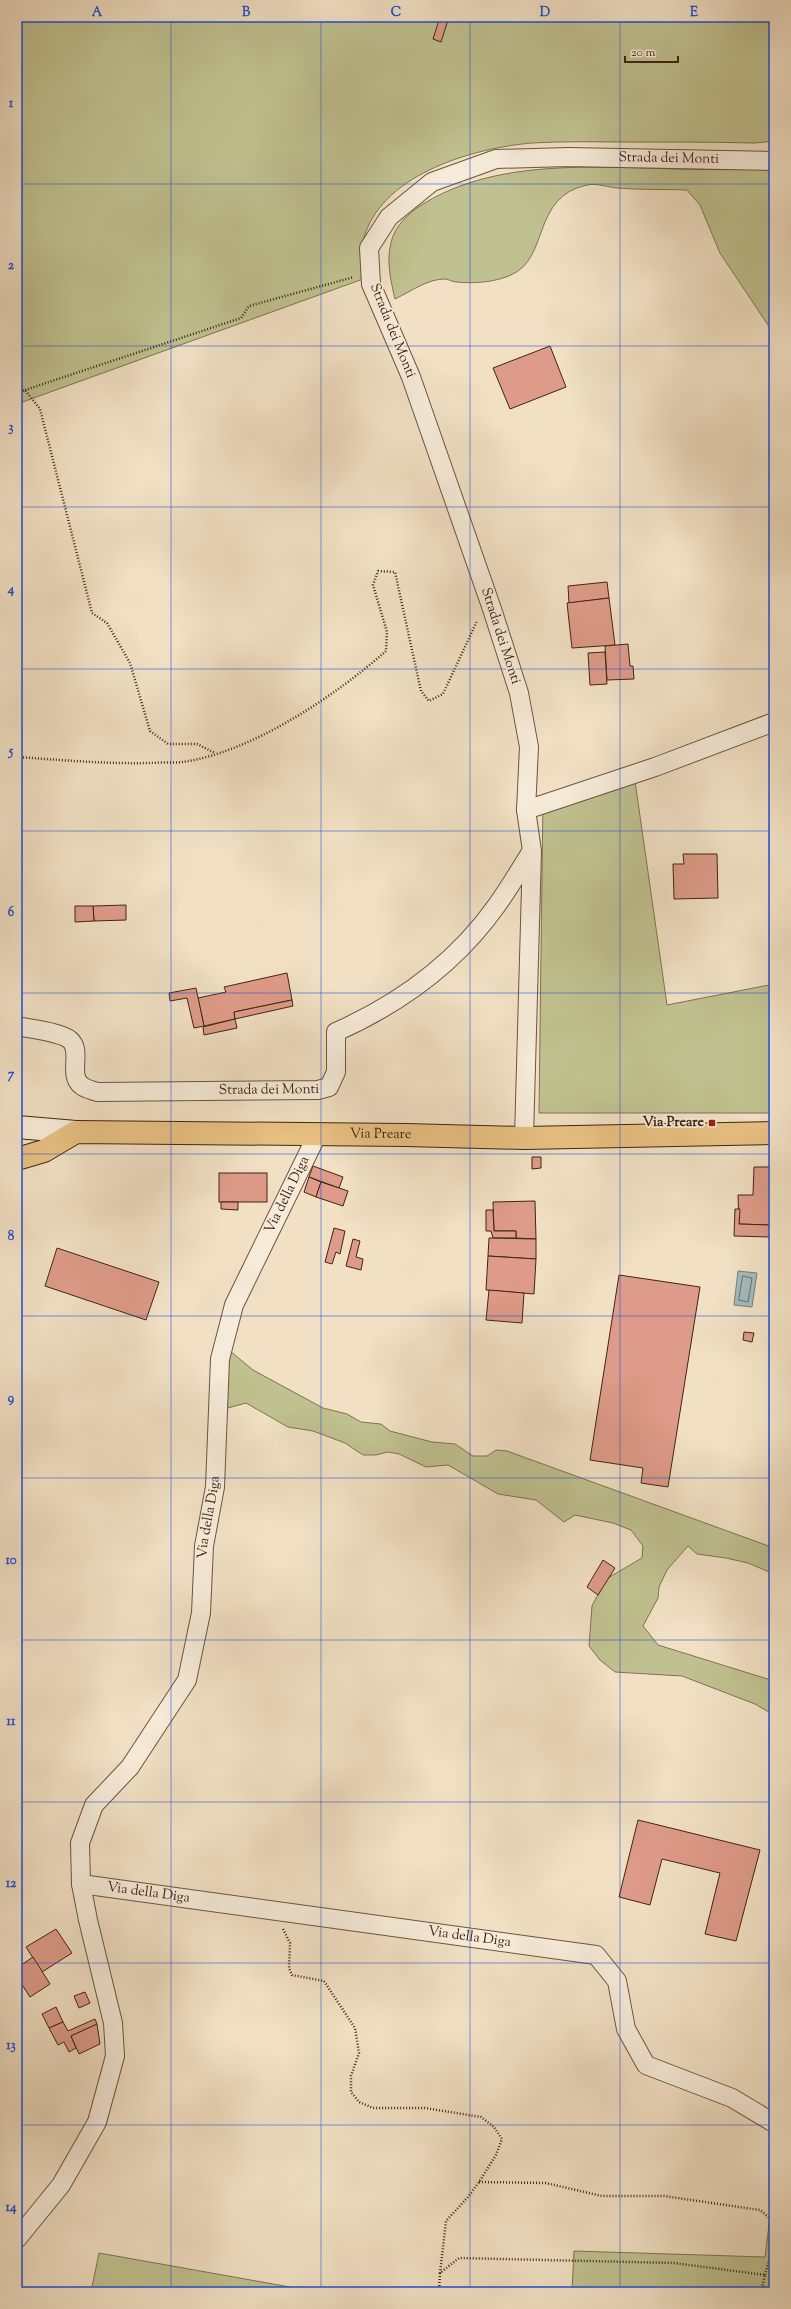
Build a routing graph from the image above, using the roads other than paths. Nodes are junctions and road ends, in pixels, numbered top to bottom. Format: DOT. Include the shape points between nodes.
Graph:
graph roads {
  1 [pos="774,161"];
  2 [pos="774,722"];
  3 [pos="526,810"];
  4 [pos="532,851"];
  5 [pos="17,1026"];
  6 [pos="17,1127"];
  7 [pos="76,1132"];
  8 [pos="774,1133"];
  9 [pos="317,1135"];
  10 [pos="524,1138"];
  11 [pos="17,1159"];
  12 [pos="81,1884"];
  13 [pos="774,2123"];
  14 [pos="17,2239"];
  1 -- 3 [label="street, Strada dei Monti" via="568,157 496,159 432,182 389,217 369,248 372,284 411,378 519,693 529,747"];
  2 -- 3 [label="street" via="655,767"];
  3 -- 4 [label="street, Strada dei Monti"];
  4 -- 5 [label="street, Strada dei Monti" via="496,906 459,949 419,986 382,1010 336,1032 336,1072 330,1087 318,1090 96,1092 82,1086 75,1076 75,1050 71,1041 62,1036"];
  4 -- 10 [label="street, Strada dei Monti"];
  6 -- 7 [label="main road"];
  7 -- 9 [label="main road, Via Preare"];
  7 -- 11 [label="main road" via="44,1152"];
  8 -- 10 [label="main road, Via Preare"];
  9 -- 10 [label="main road, Via Preare" via="398,1134"];
  9 -- 12 [label="street, Via della Diga" via="234,1305 220,1359 215,1487 204,1546 201,1613 187,1680 130,1767 94,1805 80,1843"];
  12 -- 13 [label="street, Via della Diga" via="596,1956 617,1981 626,2029 646,2065 732,2098"];
  12 -- 14 [label="street, Via della Diga" via="113,2023 115,2056 97,2122 61,2185"];
}
